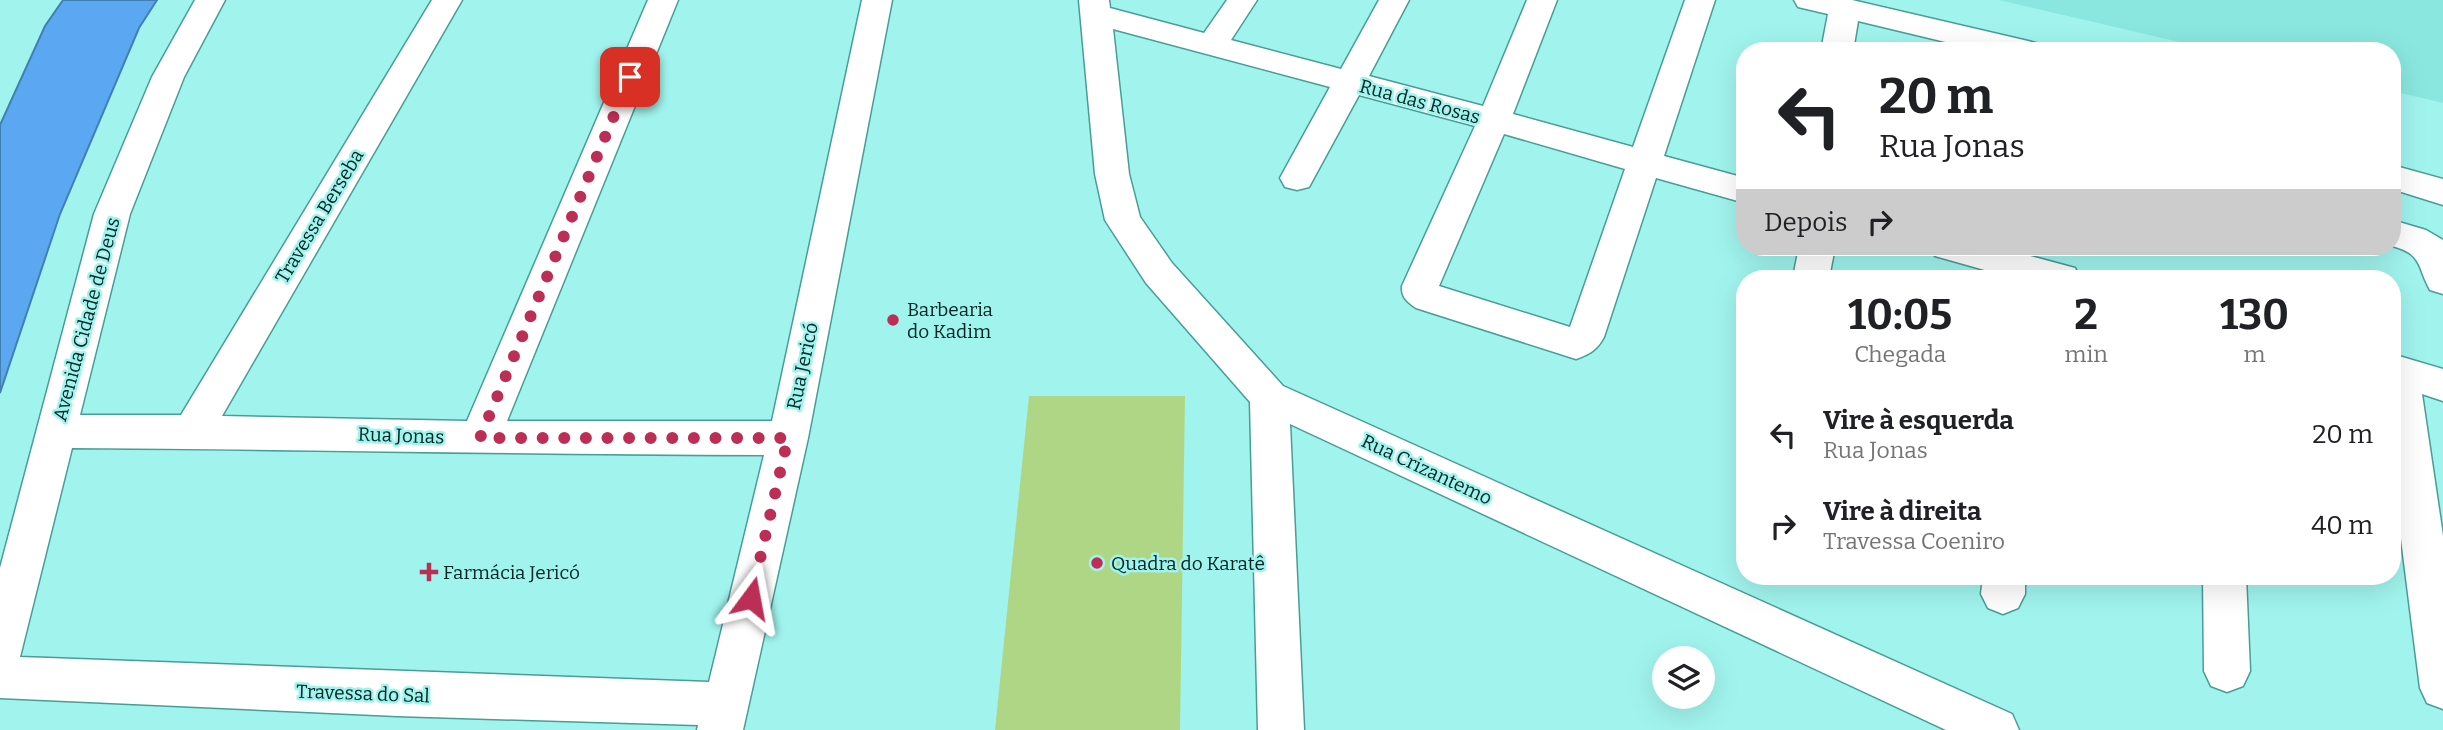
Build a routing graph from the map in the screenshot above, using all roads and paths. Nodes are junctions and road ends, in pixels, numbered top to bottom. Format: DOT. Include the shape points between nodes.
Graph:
graph roads {
  1 [pos="210,0"];
  2 [pos="447,0"];
  3 [pos="663,0"];
  4 [pos="877,0"];
  5 [pos="1242,0"];
  6 [pos="1394,0"];
  7 [pos="1542,0"];
  8 [pos="1700,0"];
  9 [pos="1809,0"];
  10 [pos="1094,7"];
  11 [pos="1845,8"];
  12 [pos="1839,42"];
  13 [pos="1990,42"];
  14 [pos="1212,45"];
  15 [pos="1350,82"];
  16 [pos="1494,120"];
  17 [pos="1643,164"];
  18 [pos="1297,178"];
  19 [pos="2401,180"];
  20 [pos="1736,189"];
  21 [pos="2443,192"];
  22 [pos="2401,236"];
  23 [pos="1988,256"];
  24 [pos="2023,264"];
  25 [pos="2040,270"];
  26 [pos="2443,280"];
  27 [pos="2401,371"];
  28 [pos="2443,386"];
  29 [pos="1269,397"];
  30 [pos="2401,409"];
  31 [pos="56,431"];
  32 [pos="192,432"];
  33 [pos="480,438"];
  34 [pos="788,438"];
  35 [pos="2224,585"];
  36 [pos="0,652"];
  37 [pos="2227,671"];
  38 [pos="0,677"];
  39 [pos="2443,688"];
  40 [pos="723,717"];
  41 [pos="1281,730"];
  42 [pos="1996,730"];
  1 -- 31 [label="street, Avenida Cidade de Deus" via="168,77 112,214"];
  2 -- 32 [label="street, Travessa Berseba"];
  3 -- 33 [label="street"];
  4 -- 34 [label="street, Rua Jericó"];
  5 -- 14 [label="street"];
  6 -- 15 [label="street"];
  7 -- 16 [label="street"];
  8 -- 17 [label="street"];
  9 -- 11 [label="street"];
  10 -- 14 [label="street, Rua das Rosas"];
  10 -- 29 [label="street, Rua Crizantemo" via="1112,174 1123,220 1159,272"];
  11 -- 12 [label="street"];
  11 -- 13 [label="street"];
  14 -- 15 [label="street, Rua das Rosas"];
  15 -- 16 [label="street, Rua das Rosas"];
  15 -- 18 [label="street"];
  16 -- 17 [label="street, Rua das Rosas"];
  16 -- 17 [label="street" via="1420,292 1566,342 1576,344 1585,337"];
  17 -- 20 [label="street, Rua das Rosas"];
  19 -- 21 [label="street"];
  22 -- 26 [label="street" via="2431,248"];
  23 -- 24 [label="street"];
  24 -- 25 [label="street"];
  27 -- 28 [label="street"];
  29 -- 41 [label="street"];
  29 -- 42 [label="street, Rua Crizantemo"];
  30 -- 39 [label="street"];
  31 -- 32 [label="street, Rua Jonas"];
  31 -- 36 [label="street, Avenida Cidade de Deus"];
  32 -- 33 [label="street, Rua Jonas"];
  33 -- 34 [label="street, Rua Jonas"];
  34 -- 40 [label="street, Rua Jericó"];
  35 -- 37 [label="street"];
  38 -- 40 [label="street, Travessa do Sal" via="397,694"];
}
